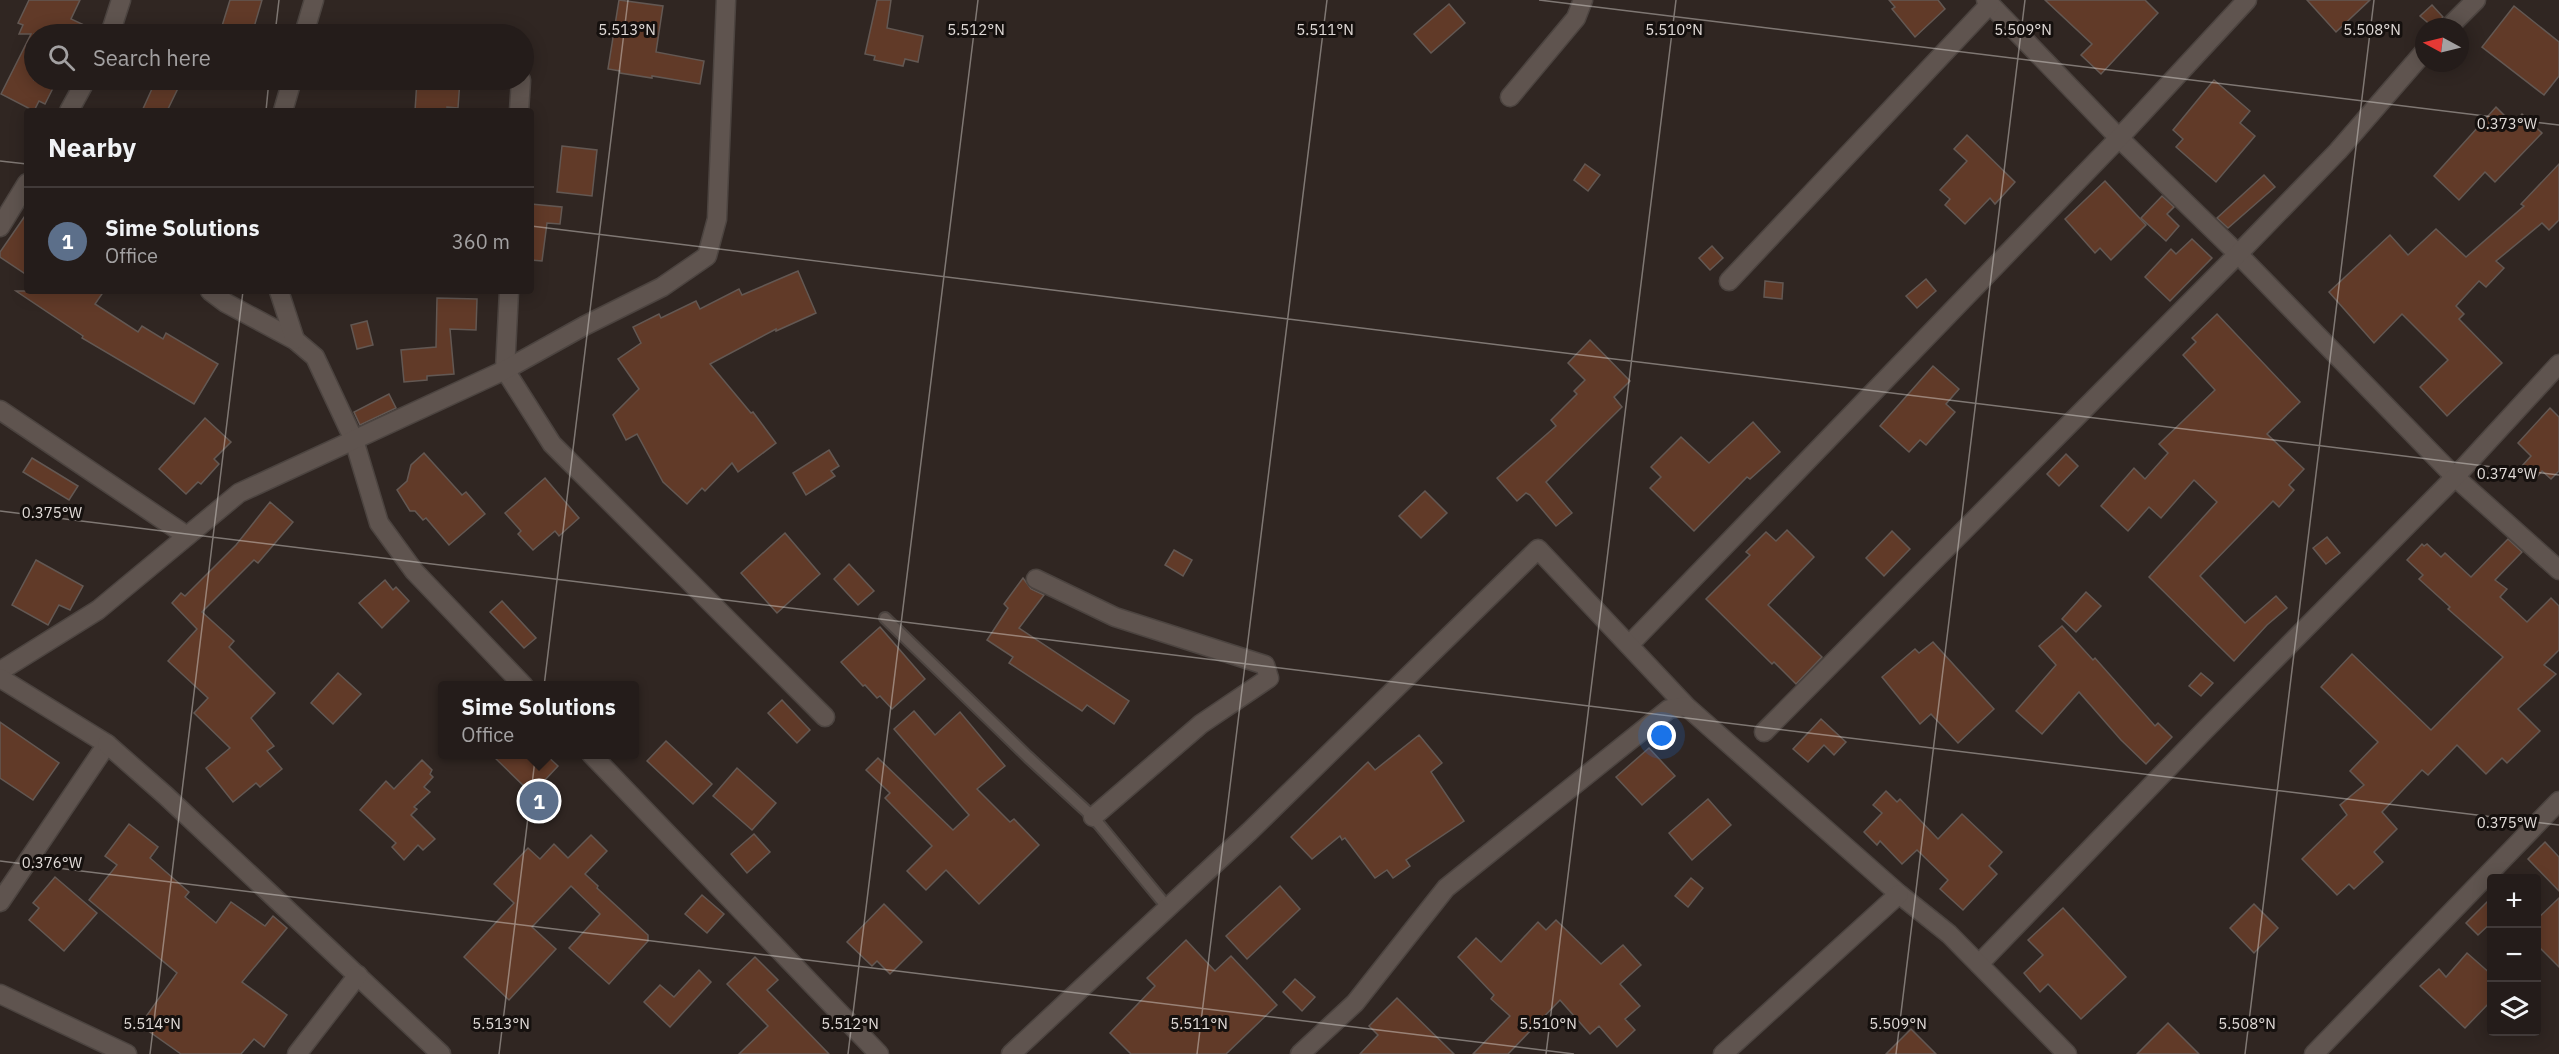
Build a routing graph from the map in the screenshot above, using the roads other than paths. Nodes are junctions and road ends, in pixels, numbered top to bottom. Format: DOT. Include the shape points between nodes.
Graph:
graph roads {
  1 [pos="121,0"];
  2 [pos="314,0"];
  3 [pos="726,0"];
  4 [pos="1583,0"];
  5 [pos="2247,0"];
  6 [pos="2476,0"];
  7 [pos="1988,2"];
  8 [pos="2458,18"];
  9 [pos="113,24"];
  10 [pos="307,24"];
  11 [pos="2415,62"];
  12 [pos="81,90"];
  13 [pos="289,90"];
  14 [pos="520,90"];
  15 [pos="1510,97"];
  16 [pos="71,108"];
  17 [pos="285,108"];
  18 [pos="519,108"];
  19 [pos="2119,138"];
  20 [pos="24,188"];
  21 [pos="0,227"];
  22 [pos="2238,254"];
  23 [pos="1729,281"];
  24 [pos="214,294"];
  25 [pos="280,294"];
  26 [pos="509,294"];
  27 [pos="295,340"];
  28 [pos="2559,364"];
  29 [pos="505,370"];
  30 [pos="0,410"];
  31 [pos="354,440"];
  32 [pos="2455,477"];
  33 [pos="187,536"];
  34 [pos="2559,570"];
  35 [pos="1036,579"];
  36 [pos="885,618"];
  37 [pos="1629,645"];
  38 [pos="0,671"];
  39 [pos="0,678"];
  40 [pos="519,681"];
  41 [pos="1686,706"];
  42 [pos="825,717"];
  43 [pos="1764,732"];
  44 [pos="108,744"];
  45 [pos="596,759"];
  46 [pos="2559,801"];
  47 [pos="1094,817"];
  48 [pos="1899,894"];
  49 [pos="0,902"];
  50 [pos="1168,908"];
  51 [pos="1979,964"];
  52 [pos="358,975"];
  53 [pos="0,994"];
  54 [pos="873,1052"];
  55 [pos="127,1054"];
  56 [pos="297,1054"];
  57 [pos="441,1054"];
  58 [pos="1011,1054"];
  59 [pos="1300,1054"];
  60 [pos="1724,1054"];
  61 [pos="2067,1054"];
  62 [pos="2314,1054"];
  1 -- 9 [label="street"];
  2 -- 10 [label="street"];
  3 -- 29 [label="street" via="717,219 707,256 662,287"];
  4 -- 15 [label="street" via="1576,18"];
  5 -- 19 [label="street"];
  6 -- 8 [label="street"];
  7 -- 19 [label="street"];
  7 -- 23 [label="street"];
  11 -- 22 [label="street" via="2338,151"];
  12 -- 16 [label="street"];
  13 -- 17 [label="street"];
  14 -- 18 [label="street"];
  19 -- 22 [label="street"];
  19 -- 37 [label="street"];
  20 -- 21 [label="street"];
  22 -- 32 [label="street"];
  22 -- 43 [label="street"];
  24 -- 27 [label="street"];
  25 -- 27 [label="street"];
  26 -- 29 [label="street"];
  27 -- 31 [label="street" via="315,357"];
  28 -- 32 [label="street"];
  29 -- 31 [label="street"];
  29 -- 42 [label="street" via="552,444"];
  30 -- 33 [label="street"];
  31 -- 33 [label="street" via="238,493"];
  31 -- 40 [label="street" via="379,524 414,571"];
  32 -- 34 [label="street"];
  32 -- 51 [label="street"];
  33 -- 38 [label="street" via="98,610"];
  35 -- 47 [label="street" via="1114,616 1265,665 1269,678 1201,724"];
  36 -- 47 [label="lane"];
  37 -- 41 [label="street"];
  37 -- 50 [label="street" via="1538,549"];
  39 -- 44 [label="street"];
  41 -- 48 [label="street"];
  41 -- 59 [label="street" via="1669,709 1446,888 1355,1003"];
  44 -- 49 [label="street"];
  44 -- 52 [label="street"];
  45 -- 54 [label="street"];
  46 -- 62 [label="street"];
  47 -- 50 [label="lane"];
  48 -- 51 [label="street"];
  48 -- 60 [label="street"];
  50 -- 58 [label="street"];
  51 -- 61 [label="street"];
  52 -- 56 [label="street"];
  52 -- 57 [label="street"];
  53 -- 55 [label="street"];
}
